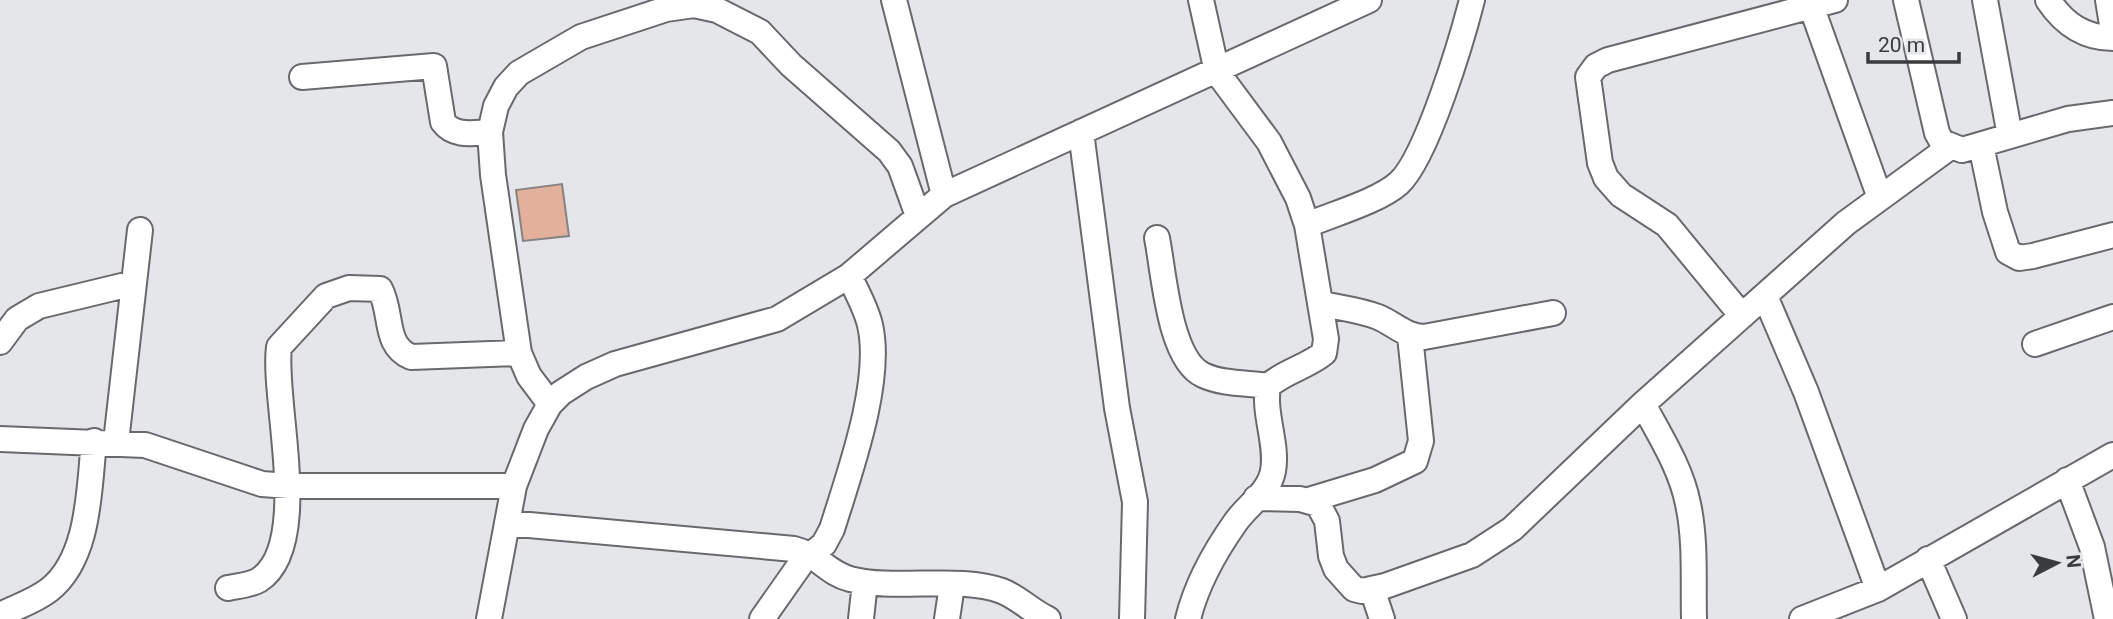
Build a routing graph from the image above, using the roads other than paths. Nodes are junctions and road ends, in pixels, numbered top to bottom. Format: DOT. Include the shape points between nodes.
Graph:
graph roads {
  1 [pos="894,0"];
  2 [pos="1201,0"];
  3 [pos="1369,0"];
  4 [pos="1472,0"];
  5 [pos="1906,0"];
  6 [pos="1985,0"];
  7 [pos="2049,0"];
  8 [pos="2108,0"];
  9 [pos="1819,2"];
  10 [pos="1321,12"];
  11 [pos="2113,31"];
  12 [pos="2113,38"];
  13 [pos="1217,72"];
  14 [pos="302,77"];
  15 [pos="2113,113"];
  16 [pos="490,132"];
  17 [pos="1081,132"];
  18 [pos="2010,136"];
  19 [pos="1981,145"];
  20 [pos="1950,147"];
  21 [pos="944,195"];
  22 [pos="1880,198"];
  23 [pos="918,216"];
  24 [pos="1307,225"];
  25 [pos="140,230"];
  26 [pos="2113,234"];
  27 [pos="1157,238"];
  28 [pos="849,276"];
  29 [pos="134,283"];
  30 [pos="1765,296"];
  31 [pos="1322,304"];
  32 [pos="1553,313"];
  33 [pos="1742,316"];
  34 [pos="2113,317"];
  35 [pos="1410,336"];
  36 [pos="0,342"];
  37 [pos="2035,344"];
  38 [pos="519,353"];
  39 [pos="1268,386"];
  40 [pos="550,404"];
  41 [pos="1643,404"];
  42 [pos="0,439"];
  43 [pos="105,442"];
  44 [pos="2113,455"];
  45 [pos="2067,480"];
  46 [pos="289,486"];
  47 [pos="514,486"];
  48 [pos="1256,499"];
  49 [pos="1309,500"];
  50 [pos="508,523"];
  51 [pos="812,553"];
  52 [pos="1928,559"];
  53 [pos="865,582"];
  54 [pos="953,585"];
  55 [pos="228,588"];
  56 [pos="1372,589"];
  57 [pos="1878,589"];
  58 [pos="0,615"];
  59 [pos="489,619"];
  60 [pos="762,619"];
  61 [pos="861,619"];
  62 [pos="947,619"];
  63 [pos="1048,619"];
  64 [pos="1132,619"];
  65 [pos="1188,619"];
  66 [pos="1382,619"];
  67 [pos="1694,619"];
  68 [pos="1802,619"];
  69 [pos="1954,619"];
  70 [pos="2106,619"];
  1 -- 21 [label="street"];
  2 -- 13 [label="street"];
  3 -- 10 [label="street"];
  4 -- 24 [label="street" via="1424,141 1399,183"];
  5 -- 20 [label="street" via="1937,133"];
  6 -- 18 [label="street"];
  7 -- 12 [label="street" via="2068,25 2090,36"];
  8 -- 11 [label="street"];
  9 -- 22 [label="street"];
  9 -- 33 [label="street" via="1608,60 1588,76 1606,178 1622,195 1667,225"];
  10 -- 13 [label="street"];
  13 -- 17 [label="street"];
  13 -- 24 [label="street" via="1285,169"];
  14 -- 16 [label="street" via="434,66 447,127 463,133"];
  15 -- 18 [label="street" via="2068,119"];
  16 -- 23 [label="street" via="496,106 519,73 581,37 694,5 717,10 760,33 877,140 900,166"];
  16 -- 38 [label="street"];
  17 -- 21 [label="street"];
  17 -- 64 [label="street" via="1117,408 1133,480"];
  18 -- 19 [label="street"];
  19 -- 20 [label="street" via="1962,150"];
  19 -- 26 [label="street" via="2008,252 2019,258 2033,257"];
  20 -- 22 [label="street"];
  21 -- 23 [label="street"];
  22 -- 30 [label="street"];
  23 -- 28 [label="street"];
  24 -- 31 [label="street"];
  25 -- 29 [label="street"];
  27 -- 39 [label="street" via="1175,329 1187,363 1212,378"];
  28 -- 40 [label="street" via="777,319 615,364 586,377"];
  28 -- 51 [label="street" via="870,327 869,397 832,529"];
  29 -- 36 [label="street" via="39,306 17,319"];
  29 -- 43 [label="street"];
  30 -- 33 [label="street"];
  30 -- 57 [label="street" via="1806,392"];
  31 -- 35 [label="street" via="1381,318"];
  31 -- 39 [label="street" via="1324,353"];
  32 -- 35 [label="street" via="1466,332"];
  33 -- 41 [label="street"];
  34 -- 37 [label="street"];
  35 -- 49 [label="street" via="1422,441 1415,461 1375,480"];
  38 -- 40 [label="street"];
  38 -- 46 [label="street" via="411,357 393,345 386,299 380,289 349,288 326,296 279,347"];
  39 -- 48 [label="street" via="1265,401 1273,470"];
  40 -- 47 [label="street"];
  41 -- 56 [label="street" via="1512,528 1472,555"];
  41 -- 67 [label="street" via="1675,464 1688,502"];
  42 -- 43 [label="street"];
  43 -- 46 [label="street" via="163,450 262,484"];
  43 -- 58 [label="street" via="82,534 67,572 48,591"];
  44 -- 45 [label="street"];
  45 -- 52 [label="street"];
  45 -- 70 [label="street" via="2092,547"];
  46 -- 47 [label="street"];
  46 -- 55 [label="street" via="274,561 257,582"];
  47 -- 50 [label="street"];
  48 -- 49 [label="street"];
  48 -- 65 [label="street" via="1226,536"];
  49 -- 56 [label="street" via="1323,510 1331,556 1341,578 1354,589"];
  50 -- 51 [label="street" via="712,539"];
  50 -- 59 [label="street"];
  51 -- 53 [label="street" via="832,571"];
  51 -- 60 [label="street"];
  52 -- 57 [label="street"];
  52 -- 69 [label="street"];
  53 -- 54 [label="street"];
  53 -- 61 [label="street"];
  54 -- 62 [label="street"];
  54 -- 63 [label="street" via="1003,591"];
  56 -- 66 [label="street"];
  57 -- 68 [label="street"];
}
